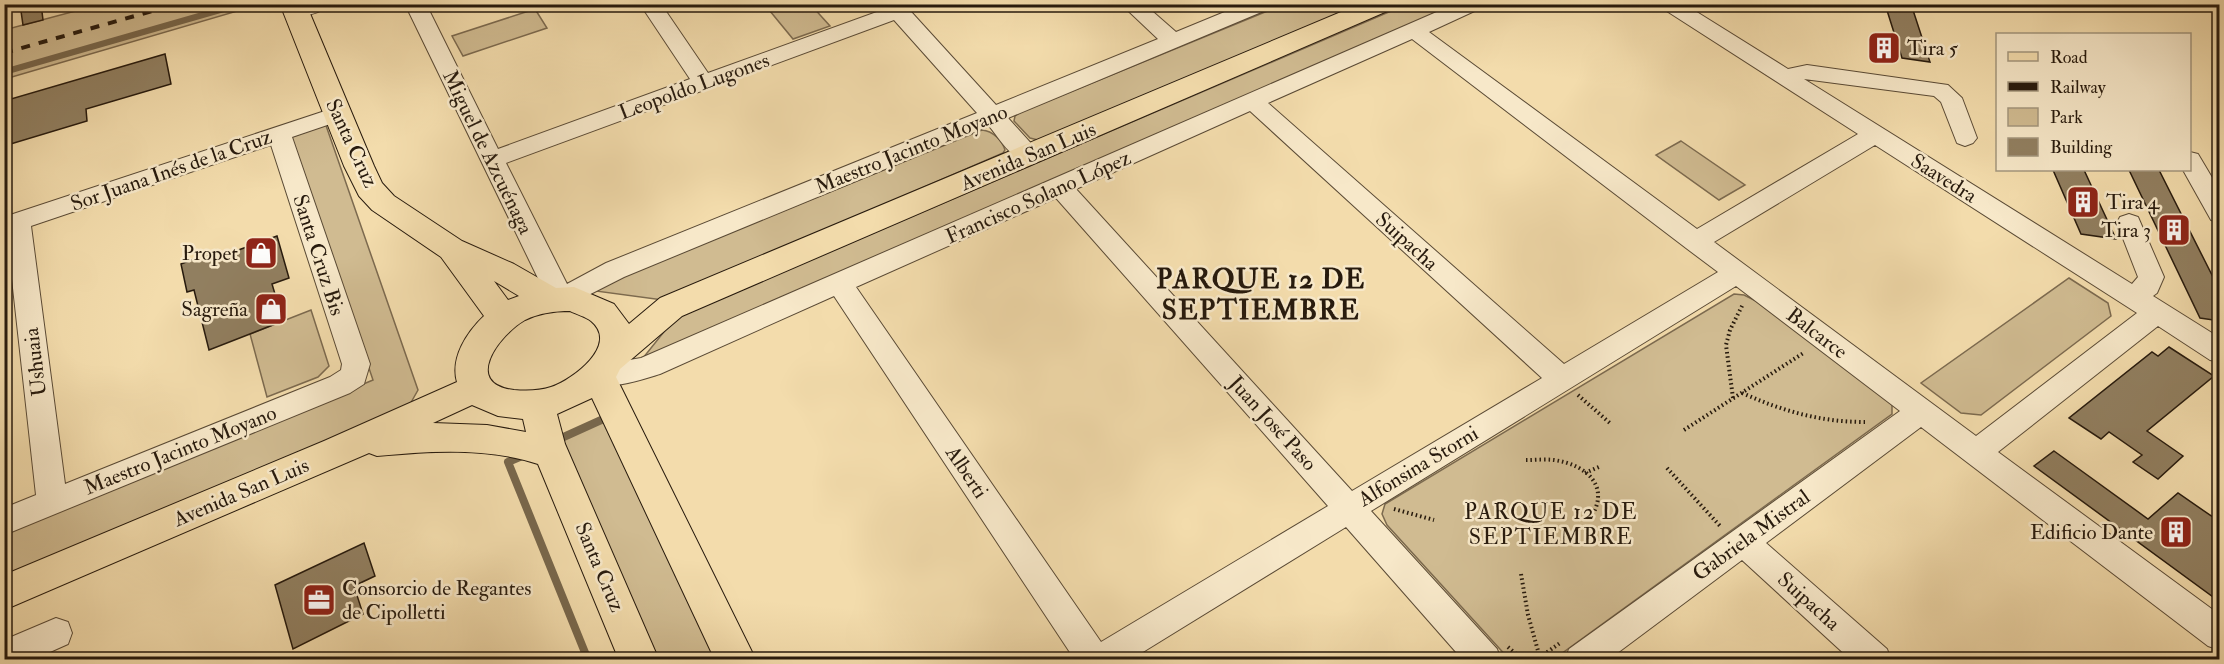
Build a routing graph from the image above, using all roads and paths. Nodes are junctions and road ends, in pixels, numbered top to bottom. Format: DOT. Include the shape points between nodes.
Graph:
graph roads {
  1 [pos="415,4"];
  2 [pos="650,4"];
  3 [pos="1131,4"];
  4 [pos="1264,4"];
  5 [pos="1383,4"];
  6 [pos="1474,4"];
  7 [pos="1669,4"];
  8 [pos="303,7"];
  9 [pos="895,8"];
  10 [pos="1414,31"];
  11 [pos="1173,41"];
  12 [pos="1786,78"];
  13 [pos="704,82"];
  14 [pos="1253,102"];
  15 [pos="337,114"];
  16 [pos="993,115"];
  17 [pos="279,134"];
  18 [pos="1875,134"];
  19 [pos="1965,138"];
  20 [pos="1029,156"];
  21 [pos="491,160"];
  22 [pos="2191,162"];
  23 [pos="1060,187"];
  24 [pos="2220,214"];
  25 [pos="11,223"];
  26 [pos="2129,223"];
  27 [pos="1695,242"];
  28 [pos="451,249"];
  29 [pos="840,284"];
  30 [pos="1742,294"];
  31 [pos="2133,297"];
  32 [pos="556,299"];
  33 [pos="594,305"];
  34 [pos="671,307"];
  35 [pos="2157,312"];
  36 [pos="504,318"];
  37 [pos="1811,348"];
  38 [pos="2220,352"];
  39 [pos="604,368"];
  40 [pos="354,376"];
  41 [pos="477,388"];
  42 [pos="1574,391"];
  43 [pos="1742,393"];
  44 [pos="1733,398"];
  45 [pos="538,406"];
  46 [pos="1922,411"];
  47 [pos="1611,424"];
  48 [pos="1860,428"];
  49 [pos="1684,430"];
  50 [pos="357,442"];
  51 [pos="1976,452"];
  52 [pos="552,454"];
  53 [pos="1526,460"];
  54 [pos="1602,466"];
  55 [pos="1667,468"];
  56 [pos="1586,473"];
  57 [pos="52,502"];
  58 [pos="1349,508"];
  59 [pos="1391,514"];
  60 [pos="1434,520"];
  61 [pos="1589,520"];
  62 [pos="4,522"];
  63 [pos="1732,530"];
  64 [pos="1712,534"];
  65 [pos="1521,574"];
  66 [pos="4,593"];
  67 [pos="56,633"];
  68 [pos="2220,635"];
  69 [pos="1575,648"];
  70 [pos="1495,651"];
  71 [pos="4,656"];
  72 [pos="1538,659"];
  73 [pos="639,660"];
  74 [pos="736,660"];
  75 [pos="1094,660"];
  76 [pos="1100,660"];
  77 [pos="1523,660"];
  78 [pos="1875,660"];
  1 -- 21 [label="street, Miguel de Azcuénaga"];
  2 -- 13 [label="street"];
  3 -- 11 [label="street"];
  4 -- 11 [label="street, Maestro Jacinto Moyano"];
  5 -- 20 [label="main road, Avenida San Luis"];
  6 -- 10 [label="street, Francisco Solano López"];
  7 -- 12 [label="street, Saavedra"];
  8 -- 15 [label="main road, Santa Cruz"];
  9 -- 13 [label="street, Leopoldo Lugones"];
  9 -- 16 [label="street"];
  10 -- 14 [label="street, Francisco Solano López"];
  10 -- 27 [label="street, Balcarce"];
  11 -- 16 [label="street, Maestro Jacinto Moyano"];
  12 -- 18 [label="street, Saavedra"];
  12 -- 19 [label="street" via="1807,72 1940,90 1950,98"];
  13 -- 21 [label="street, Leopoldo Lugones"];
  14 -- 23 [label="street, Francisco Solano López"];
  14 -- 42 [label="street, Suipacha"];
  15 -- 17 [label="street, Sor Juana Inés de la Cruz"];
  15 -- 28 [label="main road, Santa Cruz" via="370,189 382,203"];
  16 -- 20 [label="street"];
  16 -- 32 [label="street, Maestro Jacinto Moyano" via="615,270"];
  17 -- 25 [label="street, Sor Juana Inés de la Cruz"];
  17 -- 40 [label="street, Santa Cruz Bis" via="356,364"];
  18 -- 27 [label="street"];
  18 -- 31 [label="street, Saavedra"];
  20 -- 34 [label="main road, Avenida San Luis"];
  21 -- 32 [label="street, Miguel de Azcuénaga"];
  22 -- 24 [label="street"];
  23 -- 29 [label="street, Francisco Solano López"];
  23 -- 58 [label="street, Juan José Paso"];
  25 -- 57 [label="street, Ushuaia"];
  26 -- 31 [label="street" via="2151,277 2148,285"];
  27 -- 30 [label="street, Balcarce"];
  28 -- 32 [label="main road, Santa Cruz"];
  28 -- 36 [label="main road, Santa Cruz"];
  29 -- 39 [label="street, Francisco Solano López" via="650,366 631,372"];
  29 -- 75 [label="street, Alberti"];
  30 -- 42 [label="street, Alfonsina Storni"];
  30 -- 44 [label="path" via="1726,345"];
  30 -- 46 [label="street, Balcarce"];
  31 -- 35 [label="street, Saavedra"];
  32 -- 33 [label="main road, Avenida San Luis"];
  32 -- 36 [label="main road, Avenida San Luis" via="526,306"];
  33 -- 34 [label="main road, Avenida San Luis"];
  33 -- 39 [label="main road" via="609,316 616,331 615,350"];
  34 -- 39 [label="main road, Avenida San Luis"];
  35 -- 38 [label="street, Saavedra"];
  35 -- 51 [label="street"];
  36 -- 41 [label="main road, Avenida San Luis" via="485,334 474,352 471,371"];
  37 -- 43 [label="path"];
  39 -- 45 [label="main road, Avenida San Luis" via="588,386 564,399"];
  39 -- 74 [label="main road"];
  40 -- 57 [label="street, Maestro Jacinto Moyano"];
  41 -- 45 [label="main road, Avenida San Luis" via="491,400 513,407"];
  41 -- 50 [label="main road, Avenida San Luis"];
  42 -- 47 [label="path"];
  42 -- 58 [label="street, Alfonsina Storni"];
  43 -- 44 [label="path"];
  43 -- 48 [label="path" via="1812,420 1869,421"];
  44 -- 49 [label="path"];
  45 -- 52 [label="main road, Santa Cruz"];
  46 -- 51 [label="street, Balcarce"];
  46 -- 63 [label="street, Gabriela Mistral"];
  50 -- 52 [label="main road" via="468,437 521,443"];
  50 -- 66 [label="main road, Avenida San Luis"];
  51 -- 68 [label="street, Balcarce"];
  52 -- 73 [label="main road, Santa Cruz"];
  53 -- 56 [label="path" via="1562,461"];
  54 -- 56 [label="path"];
  55 -- 63 [label="path" via="1693,498"];
  56 -- 61 [label="path" via="1600,493 1599,508"];
  57 -- 62 [label="street, Maestro Jacinto Moyano"];
  58 -- 70 [label="street, Juan José Paso"];
  58 -- 76 [label="street, Alfonsina Storni"];
  59 -- 60 [label="path" via="1394,507"];
  63 -- 64 [label="path"];
  63 -- 69 [label="street, Gabriela Mistral"];
  63 -- 78 [label="street, Suipacha"];
  65 -- 72 [label="path"];
  67 -- 71 [label="street"];
  69 -- 72 [label="path"];
  70 -- 77 [label="path"];
}
